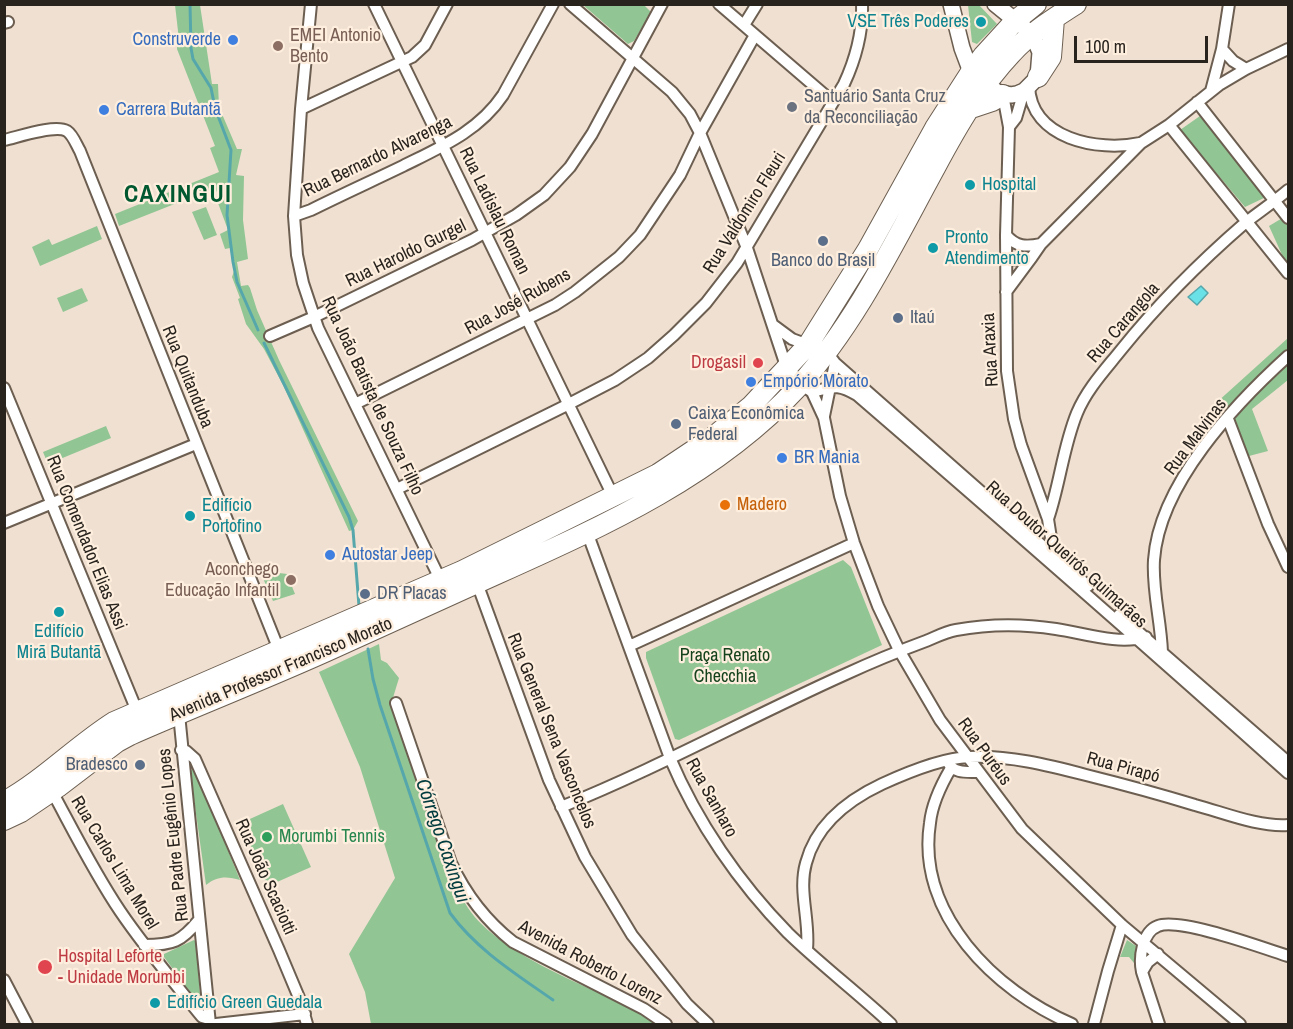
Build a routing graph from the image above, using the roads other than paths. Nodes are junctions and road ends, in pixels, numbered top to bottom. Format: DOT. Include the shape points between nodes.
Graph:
graph roads {
  1 [pos="311,4"];
  2 [pos="374,4"];
  3 [pos="447,4"];
  4 [pos="553,4"];
  5 [pos="570,4"];
  6 [pos="662,4"];
  7 [pos="720,4"];
  8 [pos="757,4"];
  9 [pos="862,4"];
  10 [pos="951,4"];
  11 [pos="960,4"];
  12 [pos="995,4"];
  13 [pos="1036,4"];
  14 [pos="1076,4"];
  15 [pos="1229,4"];
  16 [pos="1054,19"];
  17 [pos="1015,21"];
  18 [pos="744,25"];
  19 [pos="957,27"];
  20 [pos="1032,34"];
  21 [pos="755,35"];
  22 [pos="1222,49"];
  23 [pos="1288,49"];
  24 [pos="634,59"];
  25 [pos="403,63"];
  26 [pos="1246,69"];
  27 [pos="978,78"];
  28 [pos="1030,85"];
  29 [pos="1211,91"];
  30 [pos="1004,95"];
  31 [pos="833,102"];
  32 [pos="1197,102"];
  33 [pos="301,109"];
  34 [pos="968,109"];
  35 [pos="1169,125"];
  36 [pos="1009,128"];
  37 [pos="700,133"];
  38 [pos="4,140"];
  39 [pos="1141,143"];
  40 [pos="443,146"];
  41 [pos="1116,146"];
  42 [pos="1119,164"];
  43 [pos="1288,190"];
  44 [pos="1275,201"];
  45 [pos="294,216"];
  46 [pos="1288,218"];
  47 [pos="1247,222"];
  48 [pos="486,232"];
  49 [pos="1006,235"];
  50 [pos="1041,244"];
  51 [pos="747,248"];
  52 [pos="1032,257"];
  53 [pos="1006,259"];
  54 [pos="1288,273"];
  55 [pos="1006,292"];
  56 [pos="314,317"];
  57 [pos="528,319"];
  58 [pos="773,325"];
  59 [pos="270,336"];
  60 [pos="823,353"];
  61 [pos="1288,356"];
  62 [pos="788,368"];
  63 [pos="829,386"];
  64 [pos="806,388"];
  65 [pos="5,392"];
  66 [pos="355,404"];
  67 [pos="569,404"];
  68 [pos="824,418"];
  69 [pos="1228,419"];
  70 [pos="196,444"];
  71 [pos="397,489"];
  72 [pos="614,498"];
  73 [pos="51,504"];
  74 [pos="4,523"];
  75 [pos="1049,523"];
  76 [pos="587,532"];
  77 [pos="854,543"];
  78 [pos="1045,546"];
  79 [pos="1053,559"];
  80 [pos="1288,567"];
  81 [pos="441,580"];
  82 [pos="477,583"];
  83 [pos="1115,615"];
  84 [pos="1099,637"];
  85 [pos="1141,638"];
  86 [pos="629,646"];
  87 [pos="279,650"];
  88 [pos="899,650"];
  89 [pos="1161,655"];
  90 [pos="396,703"];
  91 [pos="137,711"];
  92 [pos="179,714"];
  93 [pos="181,750"];
  94 [pos="967,757"];
  95 [pos="670,758"];
  96 [pos="1288,762"];
  97 [pos="949,764"];
  98 [pos="979,772"];
  99 [pos="1288,773"];
  100 [pos="43,787"];
  101 [pos="5,805"];
  102 [pos="561,807"];
  103 [pos="1288,825"];
  104 [pos="199,920"];
  105 [pos="1122,925"];
  106 [pos="200,936"];
  107 [pos="1144,943"];
  108 [pos="144,945"];
  109 [pos="807,949"];
  110 [pos="1158,954"];
  111 [pos="1288,956"];
  112 [pos="155,958"];
  113 [pos="1142,972"];
  114 [pos="4,980"];
  115 [pos="687,1004"];
  116 [pos="306,1019"];
  117 [pos="212,1023"];
  118 [pos="27,1024"];
  119 [pos="666,1024"];
  120 [pos="708,1024"];
  121 [pos="891,1024"];
  122 [pos="1072,1024"];
  123 [pos="1094,1024"];
  124 [pos="1159,1024"];
  125 [pos="1240,1024"];
  1 -- 33 [label="street, Rua João Batista de Souza Filho"];
  2 -- 25 [label="street, Rua Ladislau Roman"];
  3 -- 25 [label="street" via="425,45"];
  4 -- 40 [label="street, Rua Bernardo Alvarenga" via="496,107 478,124"];
  5 -- 24 [label="street, Rua Puréus"];
  6 -- 24 [label="street, Rua Haroldo Gurgel"];
  7 -- 18 [label="street"];
  8 -- 18 [label="street"];
  9 -- 31 [label="street, Rua Valdomiro Fleuri" via="856,54"];
  10 -- 19 [label="main road"];
  11 -- 19 [label="main road"];
  12 -- 17 [label="main road"];
  13 -- 17 [label="highway, Avenida Professor Francisco Morato"];
  14 -- 16 [label="highway, Avenida Professor Francisco Morato"];
  15 -- 22 [label="street"];
  16 -- 20 [label="highway, Avenida Professor Francisco Morato"];
  16 -- 28 [label="highway" via="1051,57"];
  17 -- 20 [label="main road"];
  17 -- 27 [label="highway, Avenida Professor Francisco Morato" via="982,56"];
  18 -- 21 [label="street"];
  19 -- 27 [label="main road" via="966,62"];
  20 -- 27 [label="highway, Avenida Professor Francisco Morato"];
  20 -- 28 [label="main road" via="1040,52"];
  21 -- 31 [label="street"];
  21 -- 37 [label="street, Rua José Rubens"];
  22 -- 26 [label="street"];
  22 -- 29 [label="street"];
  23 -- 26 [label="street"];
  24 -- 37 [label="street, Rua Puréus" via="672,92"];
  24 -- 48 [label="street, Rua Haroldo Gurgel" via="592,134 557,184"];
  25 -- 33 [label="street"];
  25 -- 40 [label="street, Rua Ladislau Roman"];
  26 -- 29 [label="street"];
  27 -- 30 [label="main road"];
  27 -- 34 [label="highway, Avenida Professor Francisco Morato"];
  27 -- 60 [label="highway, Avenida Professor Francisco Morato" via="935,128 863,258"];
  28 -- 30 [label="main road" via="1011,96"];
  28 -- 36 [label="street, Rua Araxia"];
  28 -- 41 [label="street" via="1031,103 1049,127 1085,143"];
  29 -- 32 [label="street"];
  30 -- 34 [label="highway"];
  30 -- 36 [label="street, Rua Araxia"];
  31 -- 51 [label="street, Rua Valdomiro Fleuri"];
  32 -- 35 [label="street"];
  32 -- 44 [label="street"];
  33 -- 45 [label="street, Rua João Batista de Souza Filho"];
  34 -- 60 [label="highway, Avenida Professor Francisco Morato" via="872,282"];
  35 -- 39 [label="street"];
  35 -- 47 [label="street"];
  36 -- 49 [label="street, Rua Araxia"];
  37 -- 51 [label="street, Rua Puréus"];
  37 -- 57 [label="street, Rua José Rubens" via="661,206 630,247 575,292"];
  38 -- 70 [label="street, Rua Quitanduba" via="54,128 71,135"];
  39 -- 41 [label="street"];
  39 -- 42 [label="street"];
  40 -- 45 [label="street, Rua Bernardo Alvarenga"];
  40 -- 48 [label="street, Rua Ladislau Roman"];
  41 -- 42 [label="street"];
  42 -- 50 [label="street"];
  43 -- 44 [label="street, Rua Carangola"];
  44 -- 46 [label="street"];
  44 -- 47 [label="street, Rua Carangola"];
  45 -- 56 [label="street, Rua João Batista de Souza Filho" via="297,255"];
  47 -- 54 [label="street"];
  47 -- 75 [label="street, Rua Carangola" via="1178,286 1095,382 1069,434"];
  48 -- 56 [label="street, Rua Haroldo Gurgel"];
  48 -- 57 [label="street, Rua Ladislau Roman"];
  49 -- 50 [label="street" via="1024,247"];
  49 -- 53 [label="street, Rua Araxia"];
  50 -- 52 [label="street"];
  51 -- 58 [label="street, Rua Puréus"];
  51 -- 67 [label="street, Rua Valdomiro Fleuri" via="706,303 674,335 630,371"];
  52 -- 53 [label="street"];
  52 -- 55 [label="street"];
  53 -- 55 [label="street, Rua Araxia"];
  55 -- 75 [label="street, Rua Araxia" via="1007,371 1014,419"];
  56 -- 59 [label="street, Rua Haroldo Gurgel"];
  56 -- 66 [label="street, Rua João Batista de Souza Filho"];
  57 -- 66 [label="street, Rua José Rubens"];
  57 -- 67 [label="street, Rua Ladislau Roman"];
  58 -- 60 [label="street, Rua Doutor Queirós Guimarães"];
  58 -- 62 [label="street, Rua Puréus"];
  60 -- 62 [label="highway, Avenida Professor Francisco Morato"];
  60 -- 63 [label="street, Rua Puréus"];
  60 -- 64 [label="highway, Avenida Professor Francisco Morato"];
  60 -- 78 [label="street, Rua Doutor Queirós Guimarães"];
  61 -- 69 [label="street, Rua Malvinas"];
  62 -- 64 [label="street, Rua Puréus"];
  62 -- 72 [label="highway, Avenida Professor Francisco Morato" via="712,438"];
  63 -- 64 [label="street"];
  63 -- 68 [label="street, Rua Puréus"];
  63 -- 79 [label="street, Rua Doutor Queirós Guimarães" via="846,388 857,395"];
  64 -- 68 [label="street, Rua Puréus"];
  64 -- 76 [label="highway, Avenida Professor Francisco Morato" via="701,470"];
  65 -- 73 [label="street, Rua Comendador Elias Assi"];
  66 -- 71 [label="street, Rua João Batista de Souza Filho"];
  67 -- 71 [label="street, Rua Valdomiro Fleuri"];
  67 -- 72 [label="street, Rua Ladislau Roman"];
  68 -- 77 [label="street, Rua Puréus"];
  69 -- 80 [label="street"];
  69 -- 89 [label="street, Rua Malvinas" via="1186,471 1158,535 1154,560"];
  70 -- 73 [label="street"];
  70 -- 87 [label="street, Rua Quitanduba"];
  71 -- 81 [label="street, Rua João Batista de Souza Filho"];
  72 -- 81 [label="highway, Avenida Professor Francisco Morato"];
  73 -- 74 [label="street"];
  73 -- 91 [label="street, Rua Comendador Elias Assi"];
  75 -- 78 [label="street, Rua Carangola"];
  75 -- 79 [label="street, Rua Araxia"];
  76 -- 82 [label="highway, Avenida Professor Francisco Morato"];
  76 -- 86 [label="street, Rua Sanharo"];
  77 -- 86 [label="street"];
  77 -- 88 [label="street, Rua Puréus"];
  78 -- 79 [label="street, Rua Doutor Queirós Guimarães"];
  79 -- 83 [label="street, Rua Doutor Queirós Guimarães"];
  81 -- 87 [label="highway, Avenida Professor Francisco Morato"];
  82 -- 92 [label="highway, Avenida Professor Francisco Morato"];
  82 -- 102 [label="street, Rua General Sena Vasconcelos"];
  83 -- 84 [label="street"];
  83 -- 85 [label="street, Rua Doutor Queirós Guimarães"];
  84 -- 85 [label="street"];
  84 -- 88 [label="street" via="1054,628 992,627 955,630"];
  85 -- 89 [label="street, Rua Doutor Queirós Guimarães"];
  86 -- 95 [label="street, Rua Sanharo"];
  87 -- 91 [label="highway, Avenida Professor Francisco Morato"];
  88 -- 94 [label="street, Rua Puréus"];
  88 -- 95 [label="street"];
  89 -- 96 [label="street, Rua Doutor Queirós Guimarães"];
  89 -- 99 [label="street, Rua Doutor Queirós Guimarães"];
  90 -- 119 [label="street, Avenida Roberto Lorenz" via="451,863 479,911 513,942"];
  91 -- 100 [label="highway, Avenida Professor Francisco Morato" via="83,743"];
  92 -- 93 [label="street, Rua Padre Eugênio Lopes"];
  92 -- 100 [label="highway, Avenida Professor Francisco Morato" via="117,742"];
  93 -- 104 [label="street, Rua Padre Eugênio Lopes"];
  93 -- 116 [label="street, Rua João Scaciotti" via="195,759"];
  94 -- 97 [label="street, Rua Pirapó"];
  94 -- 98 [label="street, Rua Puréus"];
  94 -- 103 [label="street, Rua Pirapó" via="1045,764 1243,819"];
  95 -- 102 [label="street"];
  95 -- 109 [label="street, Rua Sanharo" via="711,837 757,897"];
  97 -- 98 [label="street, Rua Pirapó" via="962,772"];
  97 -- 109 [label="street, Rua Pirapó" via="899,776 866,792 838,812 820,832 803,875"];
  97 -- 122 [label="street" via="933,806 928,840 933,879 942,905 967,945 997,978 1020,997"];
  98 -- 105 [label="street, Rua Puréus" via="1022,829"];
  100 -- 101 [label="highway, Avenida Professor Francisco Morato"];
  100 -- 108 [label="street, Rua Carlos Lima Morel"];
  102 -- 115 [label="street, Rua General Sena Vasconcelos" via="585,857 632,935"];
  104 -- 106 [label="street, Rua Padre Eugênio Lopes"];
  104 -- 108 [label="street" via="180,939"];
  105 -- 107 [label="street, Rua Puréus"];
  105 -- 123 [label="street"];
  106 -- 112 [label="street" via="160,951"];
  106 -- 117 [label="street, Rua Padre Eugênio Lopes"];
  107 -- 110 [label="street, Rua Puréus"];
  107 -- 111 [label="street" via="1155,927 1180,925"];
  107 -- 113 [label="street"];
  108 -- 112 [label="street, Rua Carlos Lima Morel"];
  109 -- 121 [label="street, Rua Sanharo"];
  110 -- 113 [label="street"];
  110 -- 125 [label="street, Rua Puréus"];
  112 -- 117 [label="street, Rua Carlos Lima Morel" via="202,1017"];
  113 -- 124 [label="street"];
  114 -- 118 [label="street"];
  115 -- 120 [label="street, Avenida Roberto Lorenz"];
  116 -- 117 [label="street"];
}
